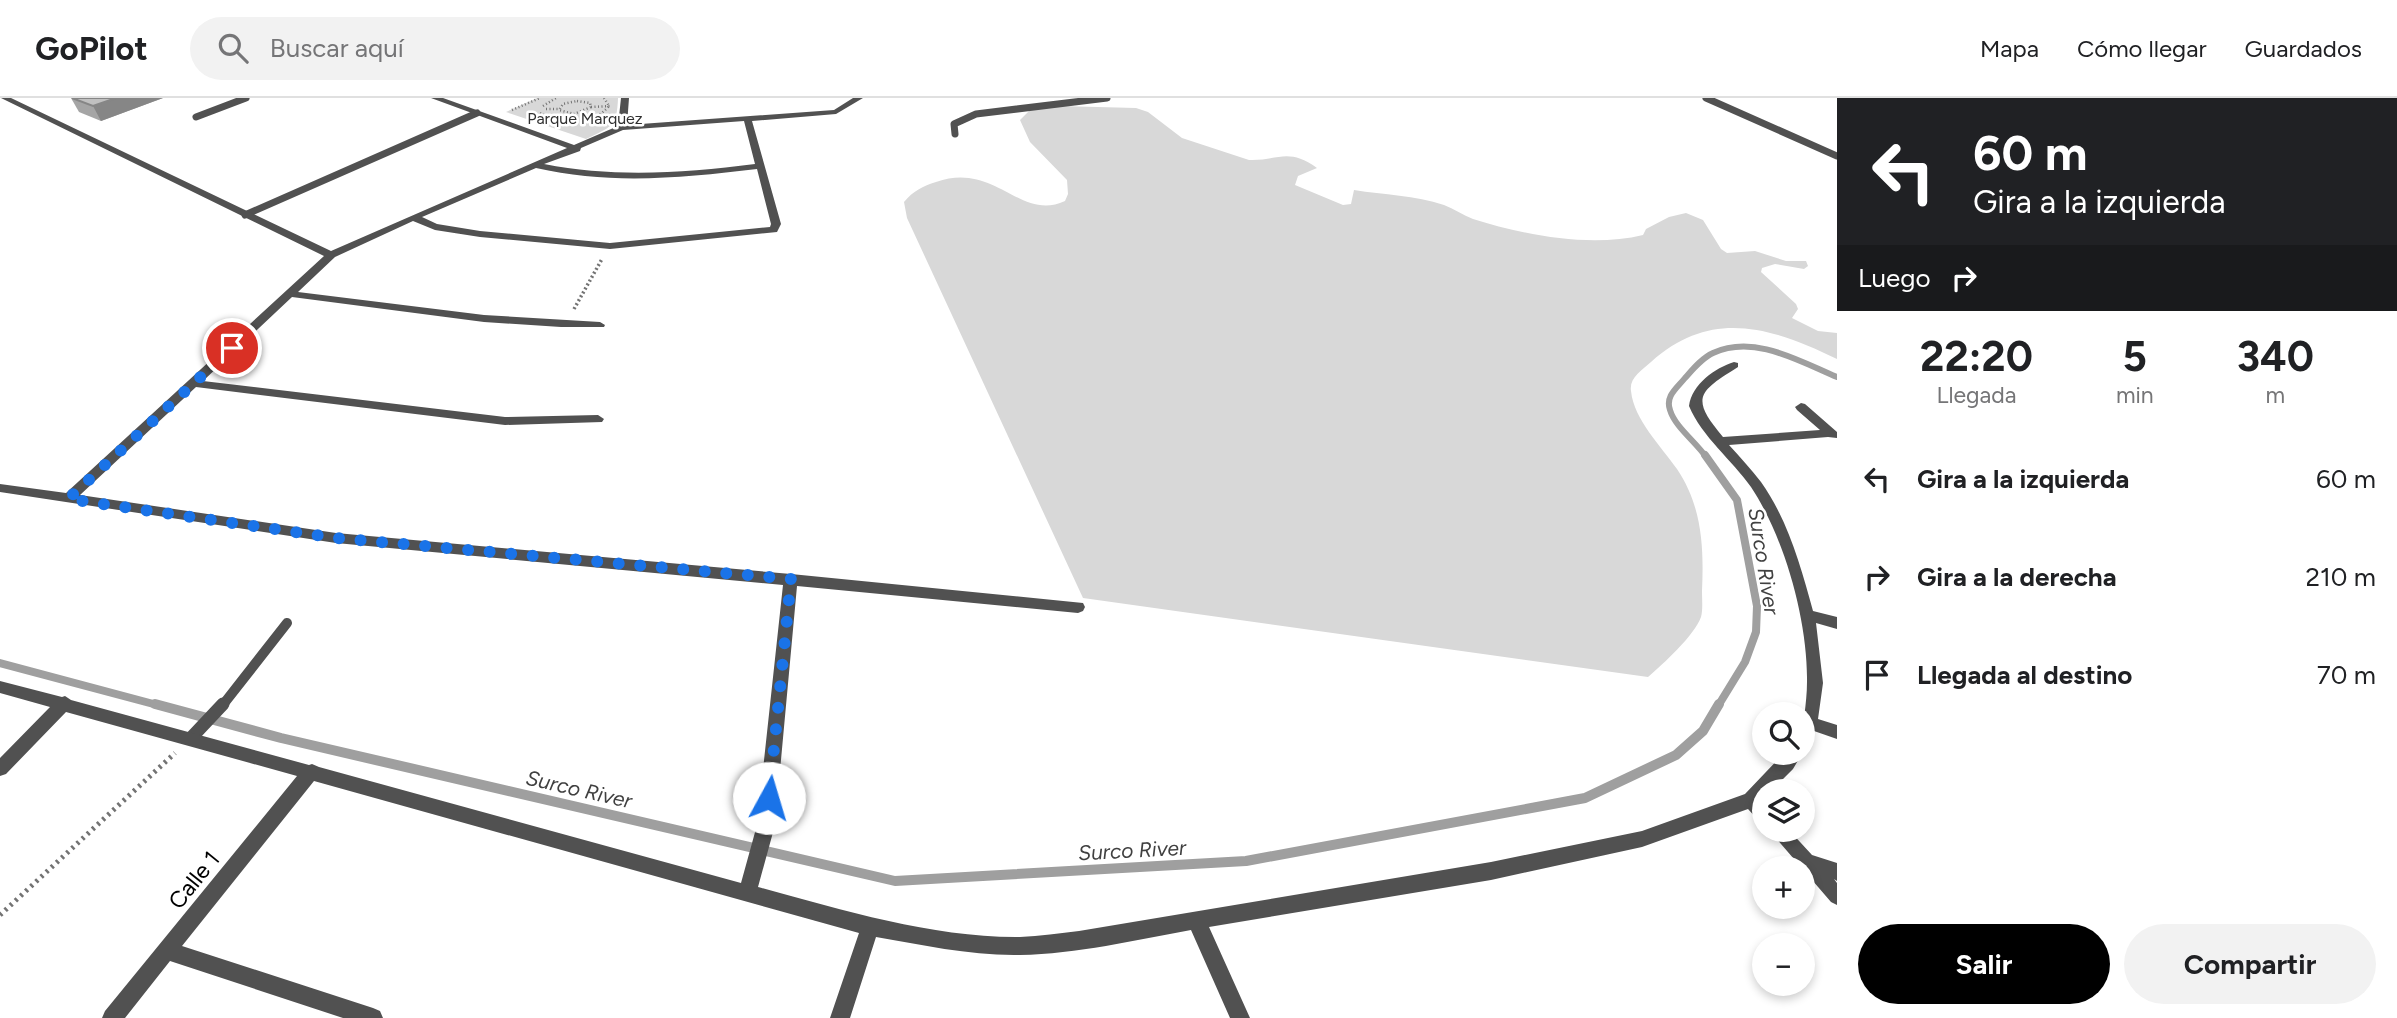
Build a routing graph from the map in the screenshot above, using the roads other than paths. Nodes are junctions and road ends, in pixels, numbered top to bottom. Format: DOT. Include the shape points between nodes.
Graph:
graph roads {
  1 [pos="5,98"];
  2 [pos="246,98"];
  3 [pos="435,98"];
  4 [pos="625,98"];
  5 [pos="859,98"];
  6 [pos="1107,98"];
  7 [pos="1706,98"];
  8 [pos="477,113"];
  9 [pos="197,117"];
  10 [pos="748,120"];
  11 [pos="621,128"];
  12 [pos="955,134"];
  13 [pos="577,149"];
  14 [pos="1837,156"];
  15 [pos="538,166"];
  16 [pos="760,166"];
  17 [pos="245,215"];
  18 [pos="415,218"];
  19 [pos="331,255"];
  20 [pos="291,294"];
  21 [pos="600,325"];
  22 [pos="1734,365"];
  23 [pos="193,383"];
  24 [pos="1801,407"];
  25 [pos="598,419"];
  26 [pos="1834,436"];
  27 [pos="1722,441"];
  28 [pos="0,488"];
  29 [pos="68,499"];
  30 [pos="791,579"];
  31 [pos="1079,607"];
  32 [pos="1810,616"];
  33 [pos="286,623"];
  34 [pos="1837,623"];
  35 [pos="0,687"];
  36 [pos="65,703"];
  37 [pos="1815,705"];
  38 [pos="1815,725"];
  39 [pos="198,732"];
  40 [pos="1837,732"];
  41 [pos="1786,765"];
  42 [pos="0,769"];
  43 [pos="312,771"];
  44 [pos="1751,800"];
  45 [pos="1789,842"];
  46 [pos="1801,856"];
  47 [pos="1815,864"];
  48 [pos="1815,871"];
  49 [pos="1837,872"];
  50 [pos="747,893"];
  51 [pos="1837,896"];
  52 [pos="1196,921"];
  53 [pos="870,927"];
  54 [pos="167,951"];
  55 [pos="112,1018"];
  56 [pos="373,1018"];
  57 [pos="840,1018"];
  58 [pos="1240,1018"];
  1 -- 17 [label="street"];
  2 -- 9 [label="lane"];
  3 -- 8 [label="street"];
  4 -- 11 [label="street"];
  5 -- 10 [label="street" via="836,112"];
  6 -- 12 [label="lane" via="976,114 954,124"];
  7 -- 14 [label="lane"];
  8 -- 13 [label="street"];
  8 -- 17 [label="lane"];
  10 -- 11 [label="street"];
  10 -- 16 [label="street"];
  11 -- 13 [label="street"];
  13 -- 15 [label="street"];
  15 -- 16 [label="street" via="617,179"];
  15 -- 18 [label="street"];
  16 -- 18 [label="street" via="776,224 774,230 760,233 610,246 480,234 435,227"];
  17 -- 19 [label="street"];
  18 -- 19 [label="street"];
  19 -- 20 [label="street"];
  20 -- 21 [label="street" via="419,312"];
  20 -- 23 [label="street"];
  22 -- 27 [label="street" via="1698,392 1695,404"];
  23 -- 25 [label="street" via="505,421"];
  23 -- 29 [label="street"];
  24 -- 26 [label="street"];
  26 -- 27 [label="street"];
  27 -- 32 [label="street" via="1779,522"];
  28 -- 29 [label="street"];
  29 -- 30 [label="street" via="336,538"];
  30 -- 31 [label="street"];
  30 -- 50 [label="street" via="764,837"];
  32 -- 34 [label="street"];
  32 -- 37 [label="street"];
  33 -- 39 [label="lane"];
  35 -- 36 [label="street"];
  36 -- 39 [label="street"];
  36 -- 42 [label="street"];
  38 -- 40 [label="street"];
  39 -- 43 [label="street"];
  41 -- 44 [label="street"];
  43 -- 50 [label="street"];
  43 -- 54 [label="street, Calle 1"];
  44 -- 52 [label="street" via="1642,839 1491,871"];
  45 -- 46 [label="street"];
  47 -- 49 [label="street"];
  48 -- 51 [label="street"];
  50 -- 53 [label="street"];
  52 -- 53 [label="street" via="1020,946 960,942"];
  52 -- 58 [label="street"];
  53 -- 57 [label="street"];
  54 -- 55 [label="street, Calle 1"];
  54 -- 56 [label="street"];
}
